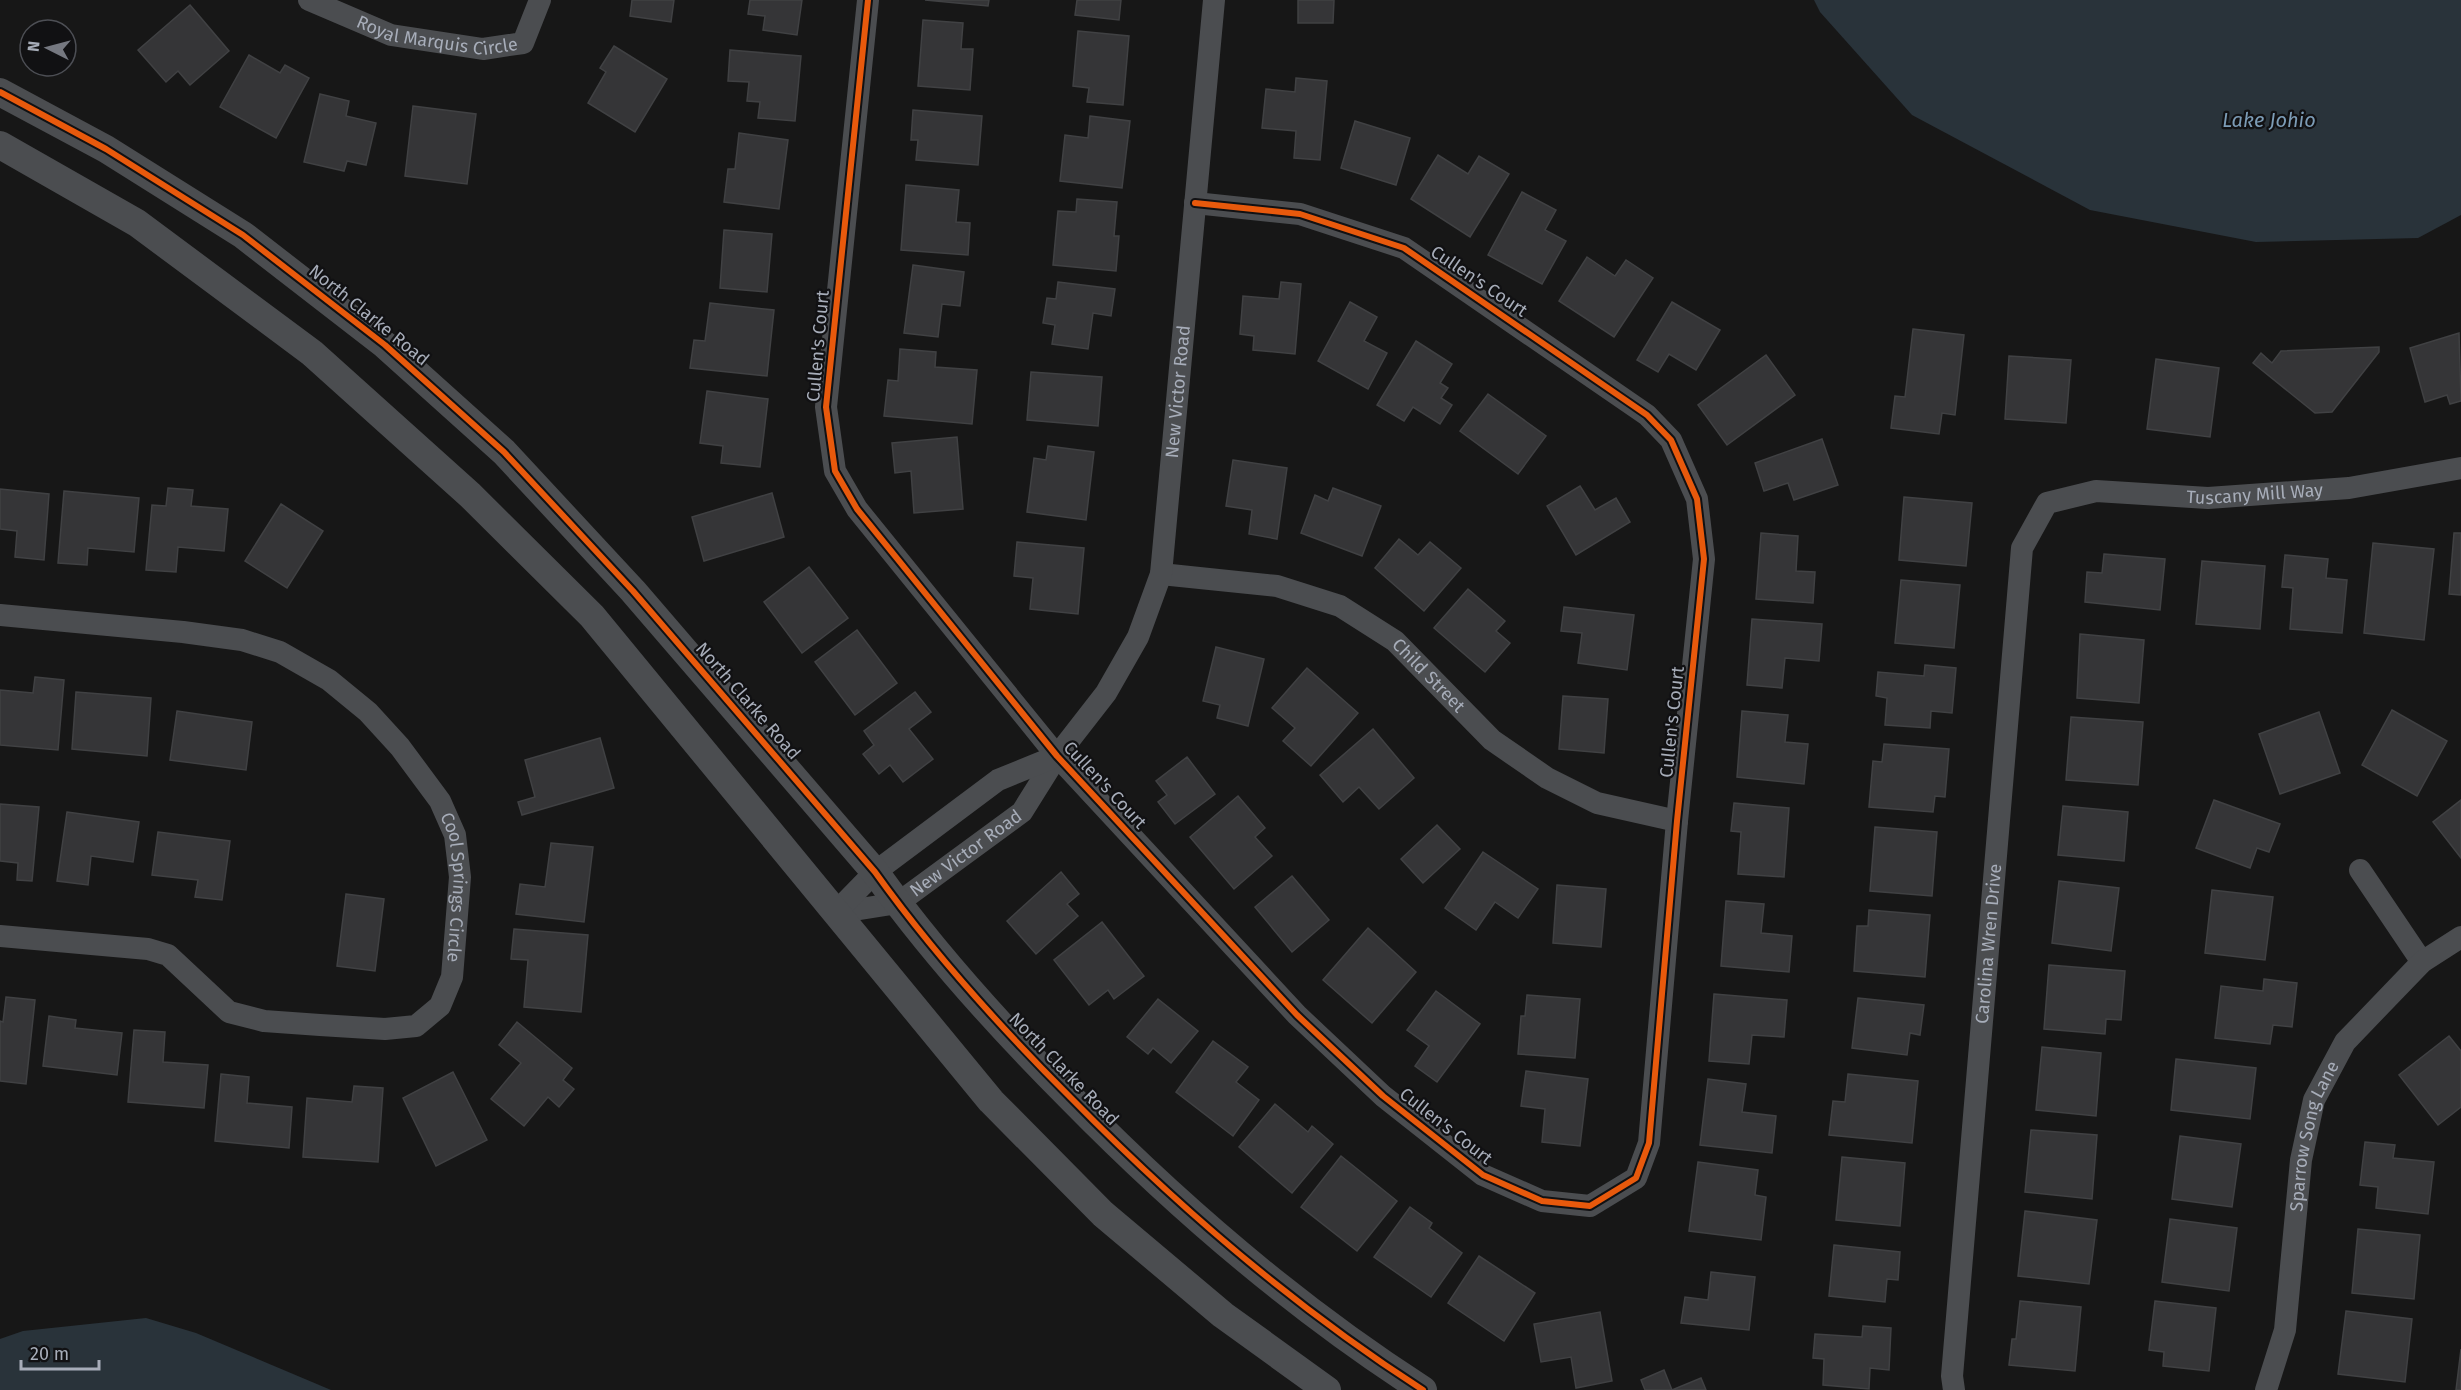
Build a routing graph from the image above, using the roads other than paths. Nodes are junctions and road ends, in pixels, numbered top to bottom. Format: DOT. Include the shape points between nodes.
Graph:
graph roads {
  1 [pos="309,0"];
  2 [pos="540,0"];
  3 [pos="868,0"];
  4 [pos="1214,0"];
  5 [pos="0,92"];
  6 [pos="0,145"];
  7 [pos="1195,204"];
  8 [pos="2461,468"];
  9 [pos="2047,503"];
  10 [pos="1161,574"];
  11 [pos="0,615"];
  12 [pos="1057,756"];
  13 [pos="1677,821"];
  14 [pos="2360,870"];
  15 [pos="875,872"];
  16 [pos="898,903"];
  17 [pos="835,913"];
  18 [pos="0,936"];
  19 [pos="2461,937"];
  20 [pos="2422,962"];
  21 [pos="1327,1390"];
  22 [pos="1423,1390"];
  23 [pos="1954,1390"];
  24 [pos="2266,1390"];
  1 -- 2 [label="street, Royal Marquis Circle" via="391,35 483,49 523,43"];
  3 -- 12 [label="street, Cullen's Court" via="826,407 835,471 857,509"];
  4 -- 7 [label="street, New Victor Road"];
  5 -- 15 [label="street, North Clarke Road" via="106,149 243,235 385,345 504,452 633,591"];
  6 -- 17 [label="street" via="137,223 303,346 470,495 592,616"];
  7 -- 10 [label="street, New Victor Road"];
  7 -- 13 [label="street, Cullen's Court" via="1300,214 1404,248 1647,415 1671,440 1697,499 1704,559"];
  8 -- 9 [label="street, Tuscany Mill Way" via="2349,488 2208,498 2096,491"];
  9 -- 23 [label="street, Carolina Wren Drive" via="2022,548 1952,1376"];
  10 -- 12 [label="street, New Victor Road" via="1132,646 1106,693"];
  10 -- 13 [label="street, Child Street" via="1277,586 1340,606 1395,641 1492,740 1547,778 1597,803"];
  11 -- 18 [label="street, Cool Springs Circle" via="183,632 242,640 280,652 329,680 376,720 400,747 440,801 455,835 460,877 452,977 440,1006 416,1026 385,1029 264,1021 229,1012 168,955 148,949"];
  12 -- 13 [label="street, Cullen's Court" via="1297,1015 1383,1096 1483,1175 1542,1201 1590,1206 1636,1178 1649,1143"];
  12 -- 15 [label="street, New Victor Road" via="998,780"];
  12 -- 16 [label="street, New Victor Road" via="1022,812"];
  14 -- 20 [label="street"];
  15 -- 16 [label="street, North Clarke Road"];
  15 -- 17 [label="street, New Victor Road"];
  16 -- 17 [label="street, New Victor Road"];
  16 -- 22 [label="street, North Clarke Road" via="1014,1041 1143,1172 1251,1266"];
  17 -- 21 [label="street" via="991,1101 1103,1214 1223,1315"];
  19 -- 20 [label="street, Sparrow Song Lane"];
  20 -- 24 [label="street, Sparrow Song Lane" via="2344,1042 2314,1100 2301,1160 2285,1330"];
}
